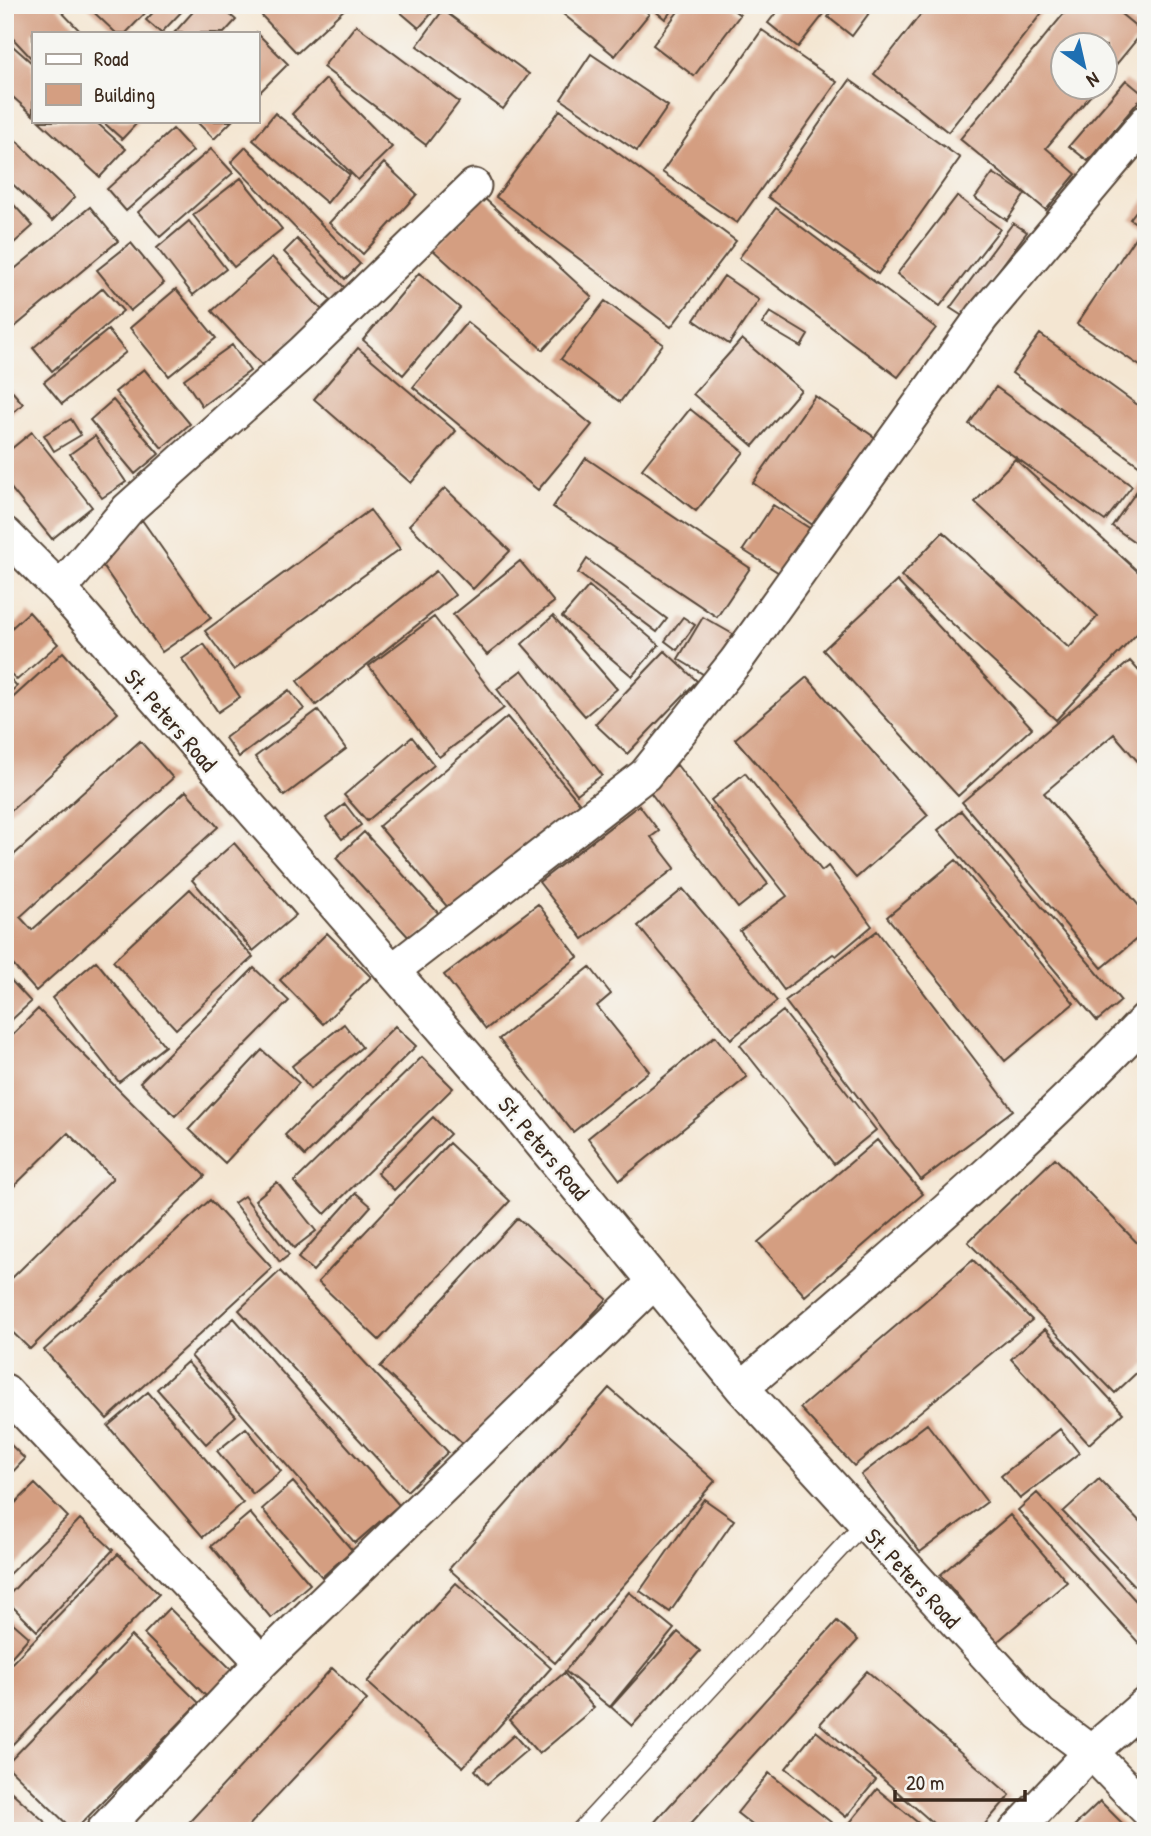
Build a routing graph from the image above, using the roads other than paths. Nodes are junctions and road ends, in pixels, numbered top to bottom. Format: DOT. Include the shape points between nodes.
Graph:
graph roads {
  1 [pos="1146,122"];
  2 [pos="474,186"];
  3 [pos="5,534"];
  4 [pos="60,589"];
  5 [pos="392,971"];
  6 [pos="1146,1019"];
  7 [pos="654,1282"];
  8 [pos="742,1388"];
  9 [pos="5,1391"];
  10 [pos="863,1524"];
  11 [pos="262,1662"];
  12 [pos="1146,1704"];
  13 [pos="1091,1752"];
  14 [pos="1146,1809"];
  15 [pos="103,1831"];
  16 [pos="579,1831"];
  17 [pos="1016,1831"];
  1 -- 5 [label="street" via="982,317 736,661 645,775"];
  2 -- 4 [label="street" via="303,352 128,509"];
  3 -- 4 [label="street, St. Peters Road"];
  4 -- 5 [label="street, St. Peters Road"];
  5 -- 7 [label="street, St. Peters Road" via="518,1115"];
  6 -- 8 [label="street" via="1097,1071 950,1207"];
  7 -- 8 [label="street, St. Peters Road"];
  7 -- 11 [label="street"];
  8 -- 10 [label="street, St. Peters Road"];
  9 -- 11 [label="street"];
  10 -- 13 [label="street, St. Peters Road" via="1040,1714"];
  10 -- 16 [label="lane"];
  11 -- 15 [label="street"];
  12 -- 13 [label="street"];
  13 -- 14 [label="street, St. Peters Road"];
  13 -- 17 [label="street"];
}
